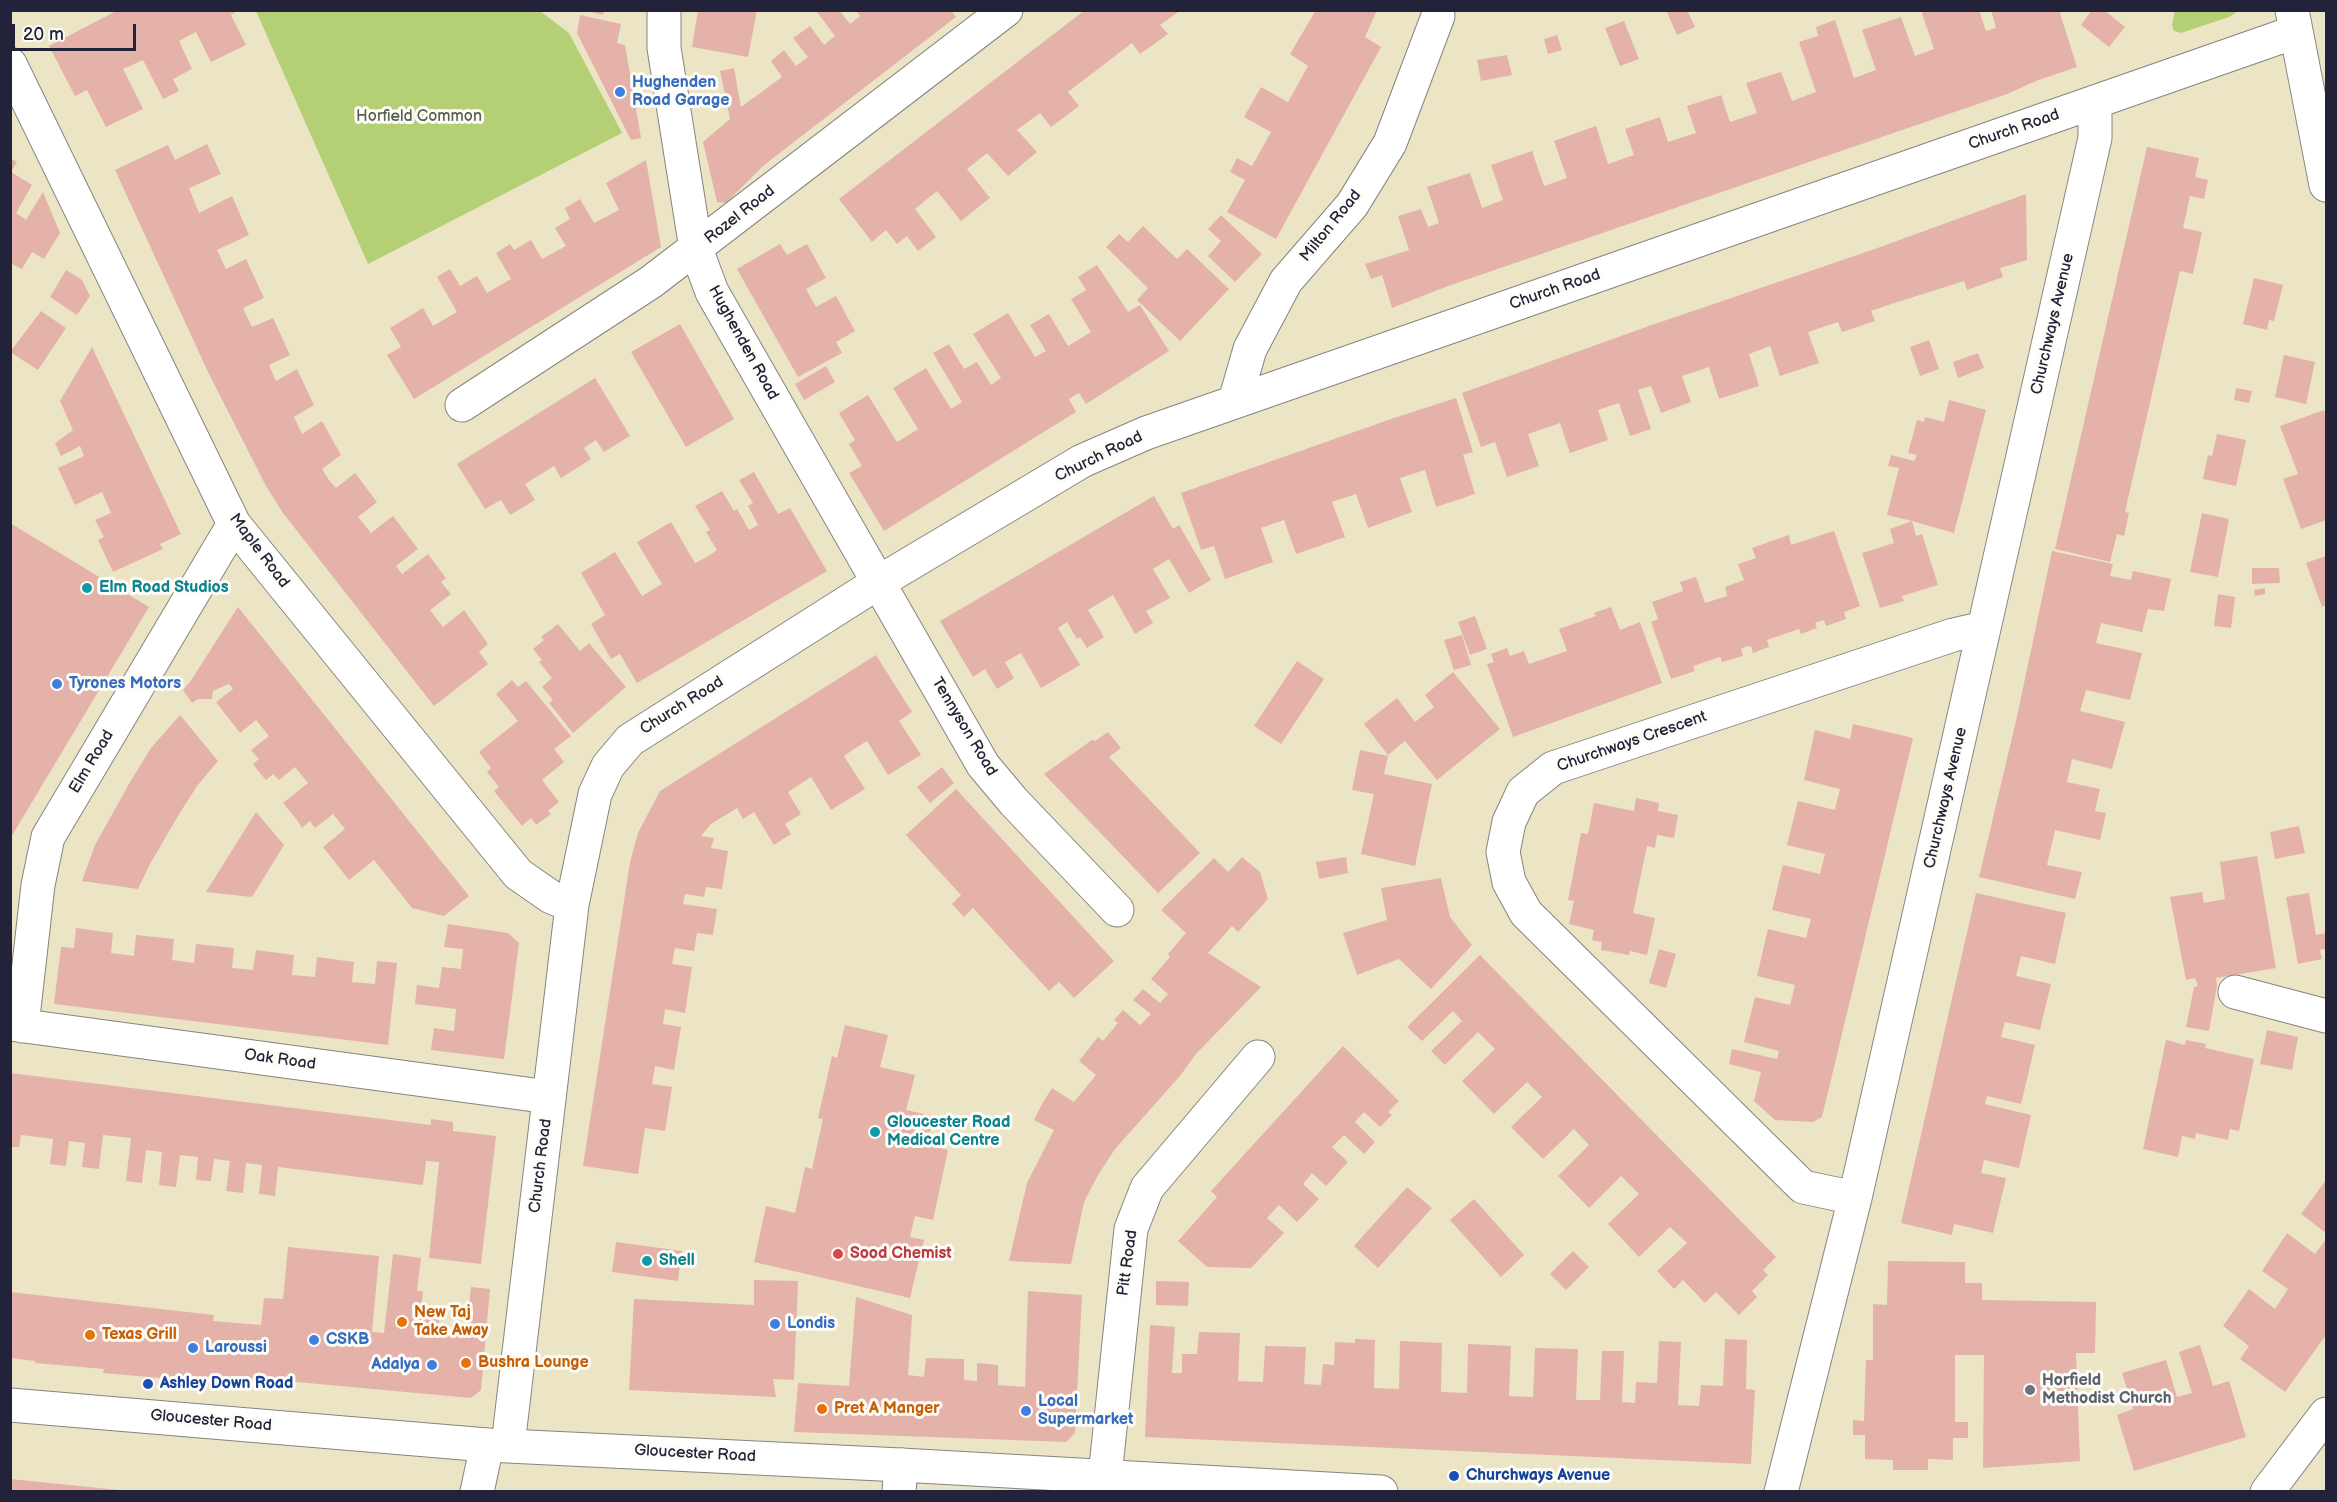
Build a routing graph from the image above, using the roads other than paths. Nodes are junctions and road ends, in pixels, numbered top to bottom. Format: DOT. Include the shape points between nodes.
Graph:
graph roads {
  1 [pos="664,10"];
  2 [pos="1006,10"];
  3 [pos="1438,16"];
  4 [pos="2294,21"];
  5 [pos="10,64"];
  6 [pos="2095,102"];
  7 [pos="2326,185"];
  8 [pos="696,249"];
  9 [pos="1235,401"];
  10 [pos="462,405"];
  11 [pos="234,524"];
  12 [pos="879,582"];
  13 [pos="1984,628"];
  14 [pos="572,905"];
  15 [pos="1117,910"];
  16 [pos="2235,992"];
  17 [pos="2326,1016"];
  18 [pos="16,1025"];
  19 [pos="1258,1057"];
  20 [pos="549,1096"];
  21 [pos="1855,1198"];
  22 [pos="10,1405"];
  23 [pos="2326,1414"];
  24 [pos="497,1445"];
  25 [pos="1105,1476"];
  26 [pos="900,1478"];
  27 [pos="1310,1489"];
  28 [pos="477,1491"];
  29 [pos="1381,1491"];
  30 [pos="1781,1491"];
  31 [pos="2267,1491"];
  1 -- 8 [label="street, Hughenden Road" via="664,48"];
  2 -- 8 [label="street, Rozel Road"];
  3 -- 9 [label="street, Milton Road" via="1390,143 1352,205 1286,282 1250,349"];
  4 -- 6 [label="street, Church Road"];
  4 -- 7 [label="street"];
  5 -- 11 [label="street, Maple Road"];
  6 -- 9 [label="street, Church Road"];
  6 -- 13 [label="street, Churchways Avenue" via="2095,138"];
  8 -- 10 [label="street, Rozel Road"];
  8 -- 12 [label="street, Hughenden Road" via="712,292"];
  9 -- 12 [label="street, Church Road" via="1082,461"];
  11 -- 14 [label="street, Maple Road" via="518,874 551,897"];
  11 -- 18 [label="street, Elm Road" via="48,837"];
  12 -- 14 [label="street, Church Road" via="630,740 608,766 595,794"];
  12 -- 15 [label="street, Tennyson Road" via="983,765"];
  13 -- 21 [label="street, Churchways Avenue"];
  13 -- 21 [label="street, Churchways Crescent" via="1553,768 1523,792 1509,822 1503,852 1509,882 1526,913 1803,1187"];
  14 -- 20 [label="street, Church Road"];
  16 -- 17 [label="street"];
  18 -- 20 [label="street, Oak Road"];
  19 -- 25 [label="street, Pitt Road" via="1147,1188 1131,1229"];
  20 -- 24 [label="street, Church Road"];
  21 -- 30 [label="street, Churchways Avenue"];
  22 -- 24 [label="street, Gloucester Road"];
  23 -- 31 [label="street"];
  24 -- 26 [label="street, Gloucester Road"];
  24 -- 28 [label="street, Church Road"];
  25 -- 26 [label="street, Gloucester Road"];
  25 -- 27 [label="street, Gloucester Road"];
  27 -- 29 [label="street, Gloucester Road"];
}
